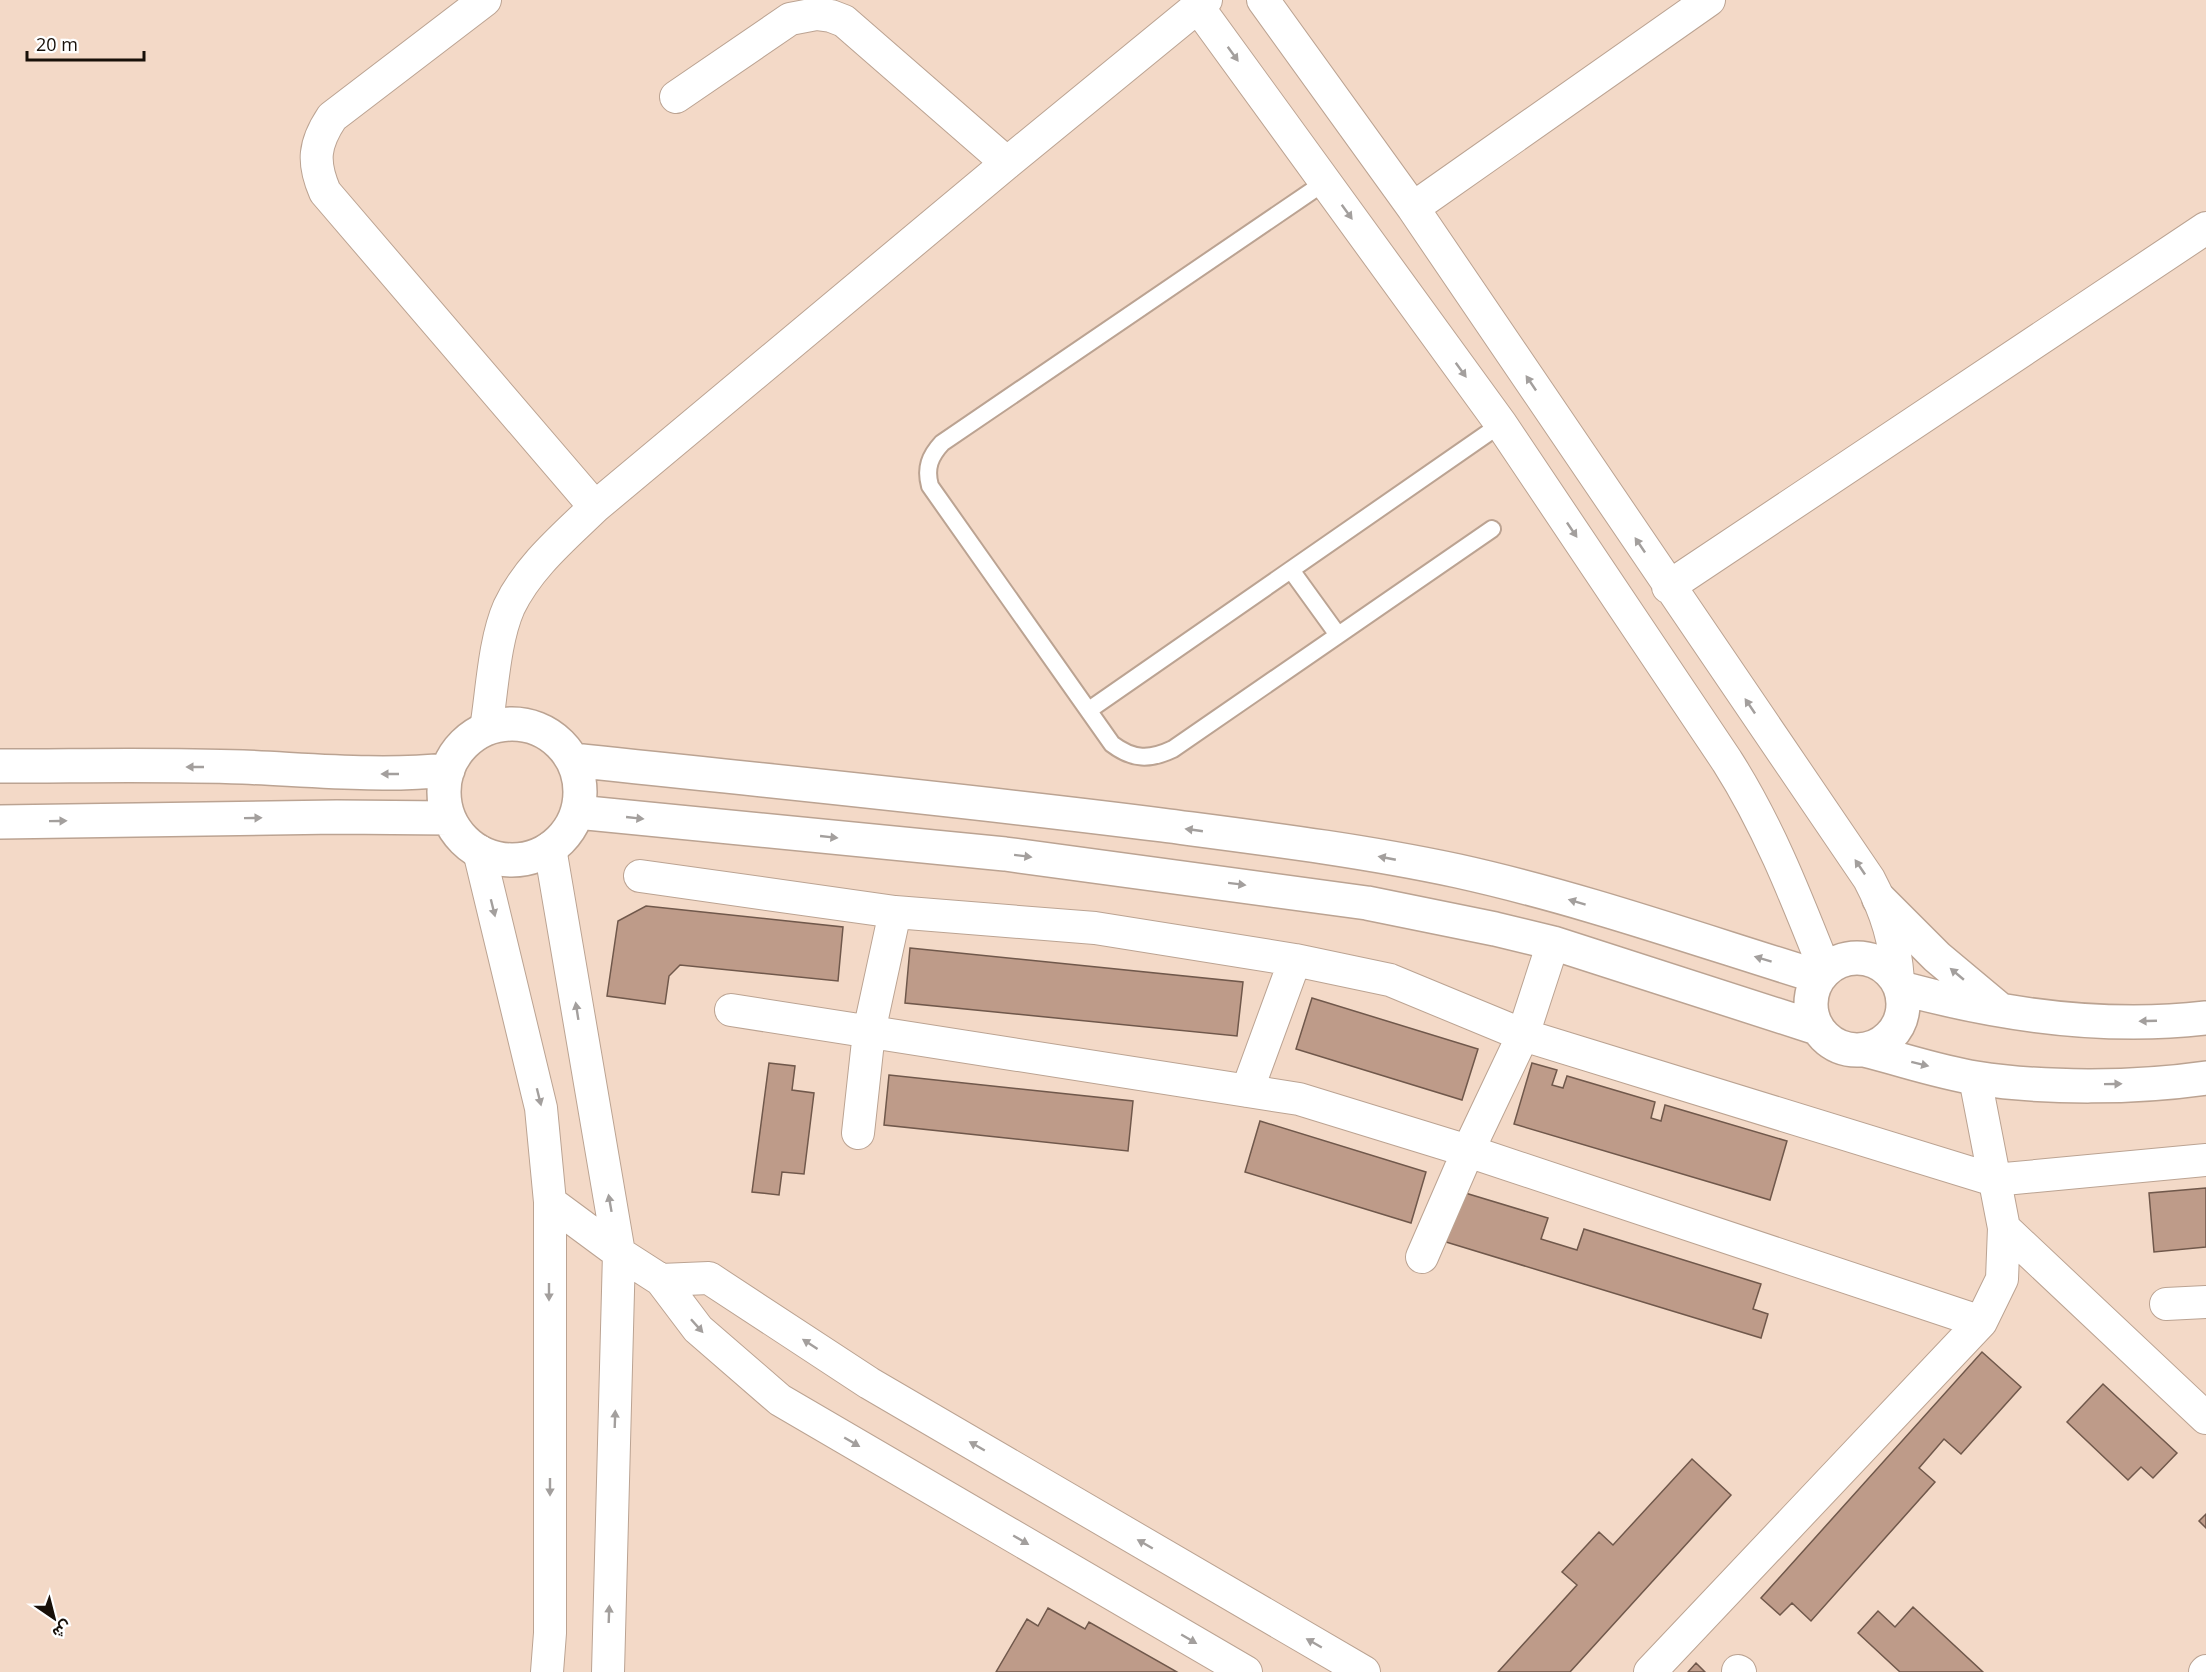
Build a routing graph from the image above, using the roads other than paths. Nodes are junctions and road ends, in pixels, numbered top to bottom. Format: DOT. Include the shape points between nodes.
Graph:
graph roads {
  1 [pos="485,0"];
  2 [pos="1263,0"];
  3 [pos="1710,0"];
  4 [pos="1202,3"];
  5 [pos="675,97"];
  6 [pos="1007,163"];
  7 [pos="1326,182"];
  8 [pos="1413,208"];
  9 [pos="2206,228"];
  10 [pos="1501,424"];
  11 [pos="595,507"];
  12 [pos="1492,529"];
  13 [pos="1291,570"];
  14 [pos="1668,587"];
  15 [pos="1338,635"];
  16 [pos="1089,710"];
  17 [pos="486,729"];
  18 [pos="573,760"];
  19 [pos="0,766"];
  20 [pos="448,770"];
  21 [pos="577,812"];
  22 [pos="449,818"];
  23 [pos="0,822"];
  24 [pos="550,848"];
  25 [pos="479,851"];
  26 [pos="640,876"];
  27 [pos="1879,899"];
  28 [pos="895,912"];
  29 [pos="1553,943"];
  30 [pos="1294,960"];
  31 [pos="1822,973"];
  32 [pos="1899,984"];
  33 [pos="730,1010"];
  34 [pos="2002,1011"];
  35 [pos="2206,1018"];
  36 [pos="1817,1028"];
  37 [pos="870,1032"];
  38 [pos="1523,1035"];
  39 [pos="1864,1050"];
  40 [pos="1975,1078"];
  41 [pos="2206,1078"];
  42 [pos="1247,1091"];
  43 [pos="858,1133"];
  44 [pos="1468,1151"];
  45 [pos="2206,1160"];
  46 [pos="1994,1180"];
  47 [pos="550,1202"];
  48 [pos="2004,1228"];
  49 [pos="619,1253"];
  50 [pos="1422,1257"];
  51 [pos="661,1280"];
  52 [pos="2206,1302"];
  53 [pos="2166,1304"];
  54 [pos="1981,1322"];
  55 [pos="2206,1418"];
  56 [pos="548,1672"];
  57 [pos="608,1672"];
  58 [pos="1246,1672"];
  59 [pos="1364,1672"];
  60 [pos="1650,1672"];
  1 -- 11 [label="street" via="332,117 317,147 319,178 325,192"];
  2 -- 8 [label="street"];
  3 -- 8 [label="street"];
  4 -- 6 [label="street"];
  4 -- 7 [label="street, one-way"];
  5 -- 6 [label="street" via="790,19 816,14 831,16 844,21"];
  6 -- 11 [label="street"];
  7 -- 10 [label="street, one-way"];
  7 -- 16 [label="lane" via="942,443 933,453 927,476 935,495"];
  14 -- 8 [label="street, one-way"];
  9 -- 14 [label="street"];
  10 -- 13 [label="lane"];
  10 -- 31 [label="street, one-way" via="1746,790 1778,852"];
  11 -- 17 [label="street" via="537,564 509,608 500,636"];
  12 -- 15 [label="lane"];
  13 -- 15 [label="lane"];
  13 -- 16 [label="lane"];
  27 -- 14 [label="street, one-way"];
  15 -- 16 [label="lane" via="1160,755 1134,757 1123,752 1112,744"];
  17 -- 18 [label="main road" via="503,724 536,728 563,746"];
  17 -- 20 [label="main road" via="457,753"];
  18 -- 21 [label="main road" via="580,785"];
  31 -- 18 [label="main road, one-way" via="1562,897 1382,856 1010,805"];
  20 -- 19 [label="main road, one-way" via="370,774 240,767"];
  20 -- 22 [label="main road" via="444,786"];
  21 -- 24 [label="main road" via="562,838"];
  21 -- 29 [label="main road, one-way" via="1005,854 1306,893 1436,916"];
  23 -- 22 [label="main road, one-way"];
  22 -- 25 [label="main road"];
  24 -- 25 [label="main road" via="514,859 496,858"];
  49 -- 24 [label="street, one-way"];
  25 -- 47 [label="street, one-way" via="541,1108"];
  26 -- 28 [label="street"];
  27 -- 32 [label="street" via="1893,939"];
  34 -- 27 [label="main road, one-way" via="1936,957"];
  28 -- 30 [label="street" via="1095,928"];
  28 -- 37 [label="street"];
  29 -- 36 [label="main road"];
  29 -- 38 [label="street"];
  30 -- 38 [label="street" via="1390,980"];
  30 -- 42 [label="street"];
  31 -- 32 [label="main road" via="1836,962 1863,957 1888,969"];
  31 -- 36 [label="main road" via="1810,1002"];
  32 -- 34 [label="main road" via="1951,1001"];
  32 -- 39 [label="main road" via="1903,1011 1894,1033"];
  33 -- 37 [label="street"];
  35 -- 34 [label="main road, one-way" via="2127,1022"];
  36 -- 39 [label="main road" via="1842,1048"];
  37 -- 42 [label="street"];
  37 -- 43 [label="street"];
  38 -- 44 [label="street"];
  38 -- 46 [label="street"];
  39 -- 40 [label="main road, one-way"];
  40 -- 41 [label="main road, one-way" via="2054,1085"];
  40 -- 46 [label="street"];
  42 -- 44 [label="street" via="1299,1099"];
  44 -- 50 [label="street"];
  44 -- 54 [label="street"];
  45 -- 46 [label="street"];
  46 -- 48 [label="street"];
  47 -- 49 [label="street"];
  47 -- 56 [label="street, one-way"];
  48 -- 54 [label="street" via="2002,1279"];
  48 -- 55 [label="street"];
  49 -- 51 [label="street"];
  57 -- 49 [label="street, one-way"];
  51 -- 58 [label="street, one-way" via="698,1329 780,1400"];
  59 -- 51 [label="street, one-way" via="869,1383 709,1278"];
  52 -- 53 [label="street"];
  54 -- 60 [label="street"];
}
